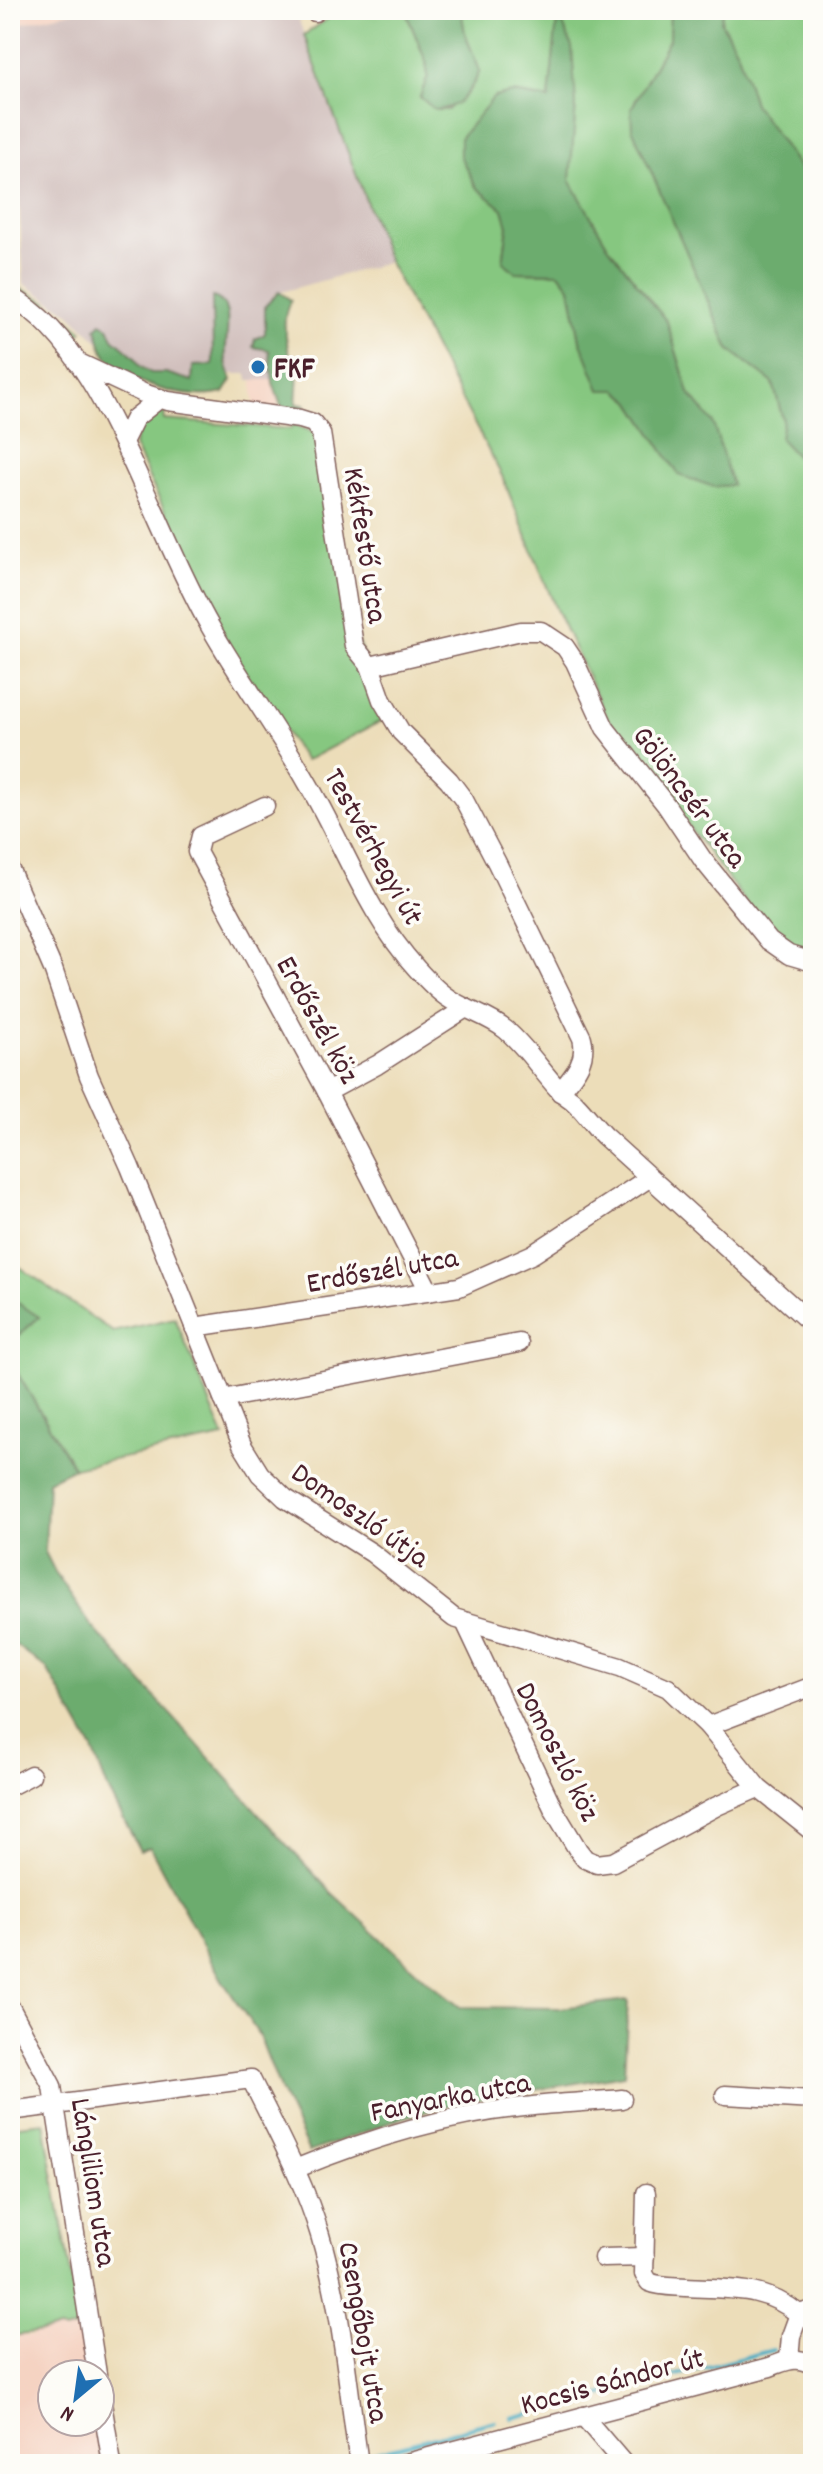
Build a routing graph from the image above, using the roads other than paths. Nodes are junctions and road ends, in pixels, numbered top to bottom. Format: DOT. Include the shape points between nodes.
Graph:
graph roads {
  1 [pos="10,296"];
  2 [pos="77,362"];
  3 [pos="160,398"];
  4 [pos="123,442"];
  5 [pos="370,666"];
  6 [pos="265,806"];
  7 [pos="10,870"];
  8 [pos="813,962"];
  9 [pos="466,1008"];
  10 [pos="327,1092"];
  11 [pos="560,1092"];
  12 [pos="649,1178"];
  13 [pos="429,1291"];
  14 [pos="813,1325"];
  15 [pos="194,1327"];
  16 [pos="519,1343"];
  17 [pos="223,1399"];
  18 [pos="465,1622"];
  19 [pos="813,1686"];
  20 [pos="708,1726"];
  21 [pos="31,1775"];
  22 [pos="10,1786"];
  23 [pos="758,1788"];
  24 [pos="813,1832"];
  25 [pos="10,2007"];
  26 [pos="725,2095"];
  27 [pos="622,2099"];
  28 [pos="813,2100"];
  29 [pos="54,2104"];
  30 [pos="10,2111"];
  31 [pos="295,2169"];
  32 [pos="646,2193"];
  33 [pos="645,2257"];
  34 [pos="603,2258"];
  35 [pos="806,2312"];
  36 [pos="94,2358"];
  37 [pos="789,2359"];
  38 [pos="813,2365"];
  39 [pos="583,2416"];
  40 [pos="108,2438"];
  41 [pos="112,2464"];
  42 [pos="359,2464"];
  43 [pos="403,2464"];
  44 [pos="624,2464"];
  1 -- 2 [label="street, Testvérhegyi út" via="44,321"];
  2 -- 3 [label="street, Kékfestő utca"];
  2 -- 4 [label="street, Testvérhegyi út"];
  3 -- 4 [label="street" via="135,418"];
  3 -- 5 [label="street, Kékfestő utca" via="300,419 317,427 323,438 352,639"];
  4 -- 9 [label="street, Testvérhegyi út" via="195,601 309,784 377,917 431,985"];
  5 -- 8 [label="street, Gölöncsér utca" via="508,633 541,631 553,636 575,662 605,728 703,860 769,941 789,955"];
  5 -- 11 [label="street, Kékfestő utca" via="401,732 449,780 468,808 582,1038 582,1060"];
  6 -- 10 [label="street, Erdőszél köz" via="201,836 197,852"];
  7 -- 15 [label="street, Domoszló útja"];
  9 -- 10 [label="street"];
  9 -- 11 [label="street, Testvérhegyi út" via="503,1028"];
  10 -- 13 [label="street, Erdőszél köz"];
  11 -- 12 [label="street, Testvérhegyi út"];
  12 -- 13 [label="street, Erdőszél utca" via="533,1254 474,1282"];
  12 -- 14 [label="street, Testvérhegyi út"];
  13 -- 15 [label="street, Erdőszél utca"];
  15 -- 17 [label="street, Domoszló útja"];
  16 -- 17 [label="street"];
  17 -- 18 [label="street, Domoszló útja" via="250,1459 276,1491"];
  18 -- 20 [label="street, Domoszló útja" via="646,1677 668,1688"];
  18 -- 23 [label="street, Domoszló köz" via="554,1810 585,1859 613,1862"];
  19 -- 20 [label="street"];
  20 -- 23 [label="street, Domoszló útja"];
  21 -- 22 [label="street"];
  23 -- 24 [label="street, Domoszló útja"];
  25 -- 29 [label="street, Lángliliom utca" via="52,2086"];
  26 -- 28 [label="street"];
  27 -- 31 [label="street, Fanyarka utca" via="467,2116 355,2144"];
  29 -- 30 [label="street"];
  29 -- 31 [label="street, Csengőbojt utca" via="251,2079"];
  29 -- 36 [label="street, Lángliliom utca"];
  31 -- 42 [label="street, Csengőbojt utca" via="330,2273"];
  32 -- 33 [label="street"];
  33 -- 34 [label="street"];
  33 -- 35 [label="street" via="646,2280 653,2284 756,2291"];
  35 -- 37 [label="street" via="791,2336"];
  37 -- 38 [label="street"];
  37 -- 39 [label="street, Kocsis Sándor út"];
  39 -- 43 [label="street, Kocsis Sándor út"];
  39 -- 44 [label="street"];
  40 -- 41 [label="street"];
}
